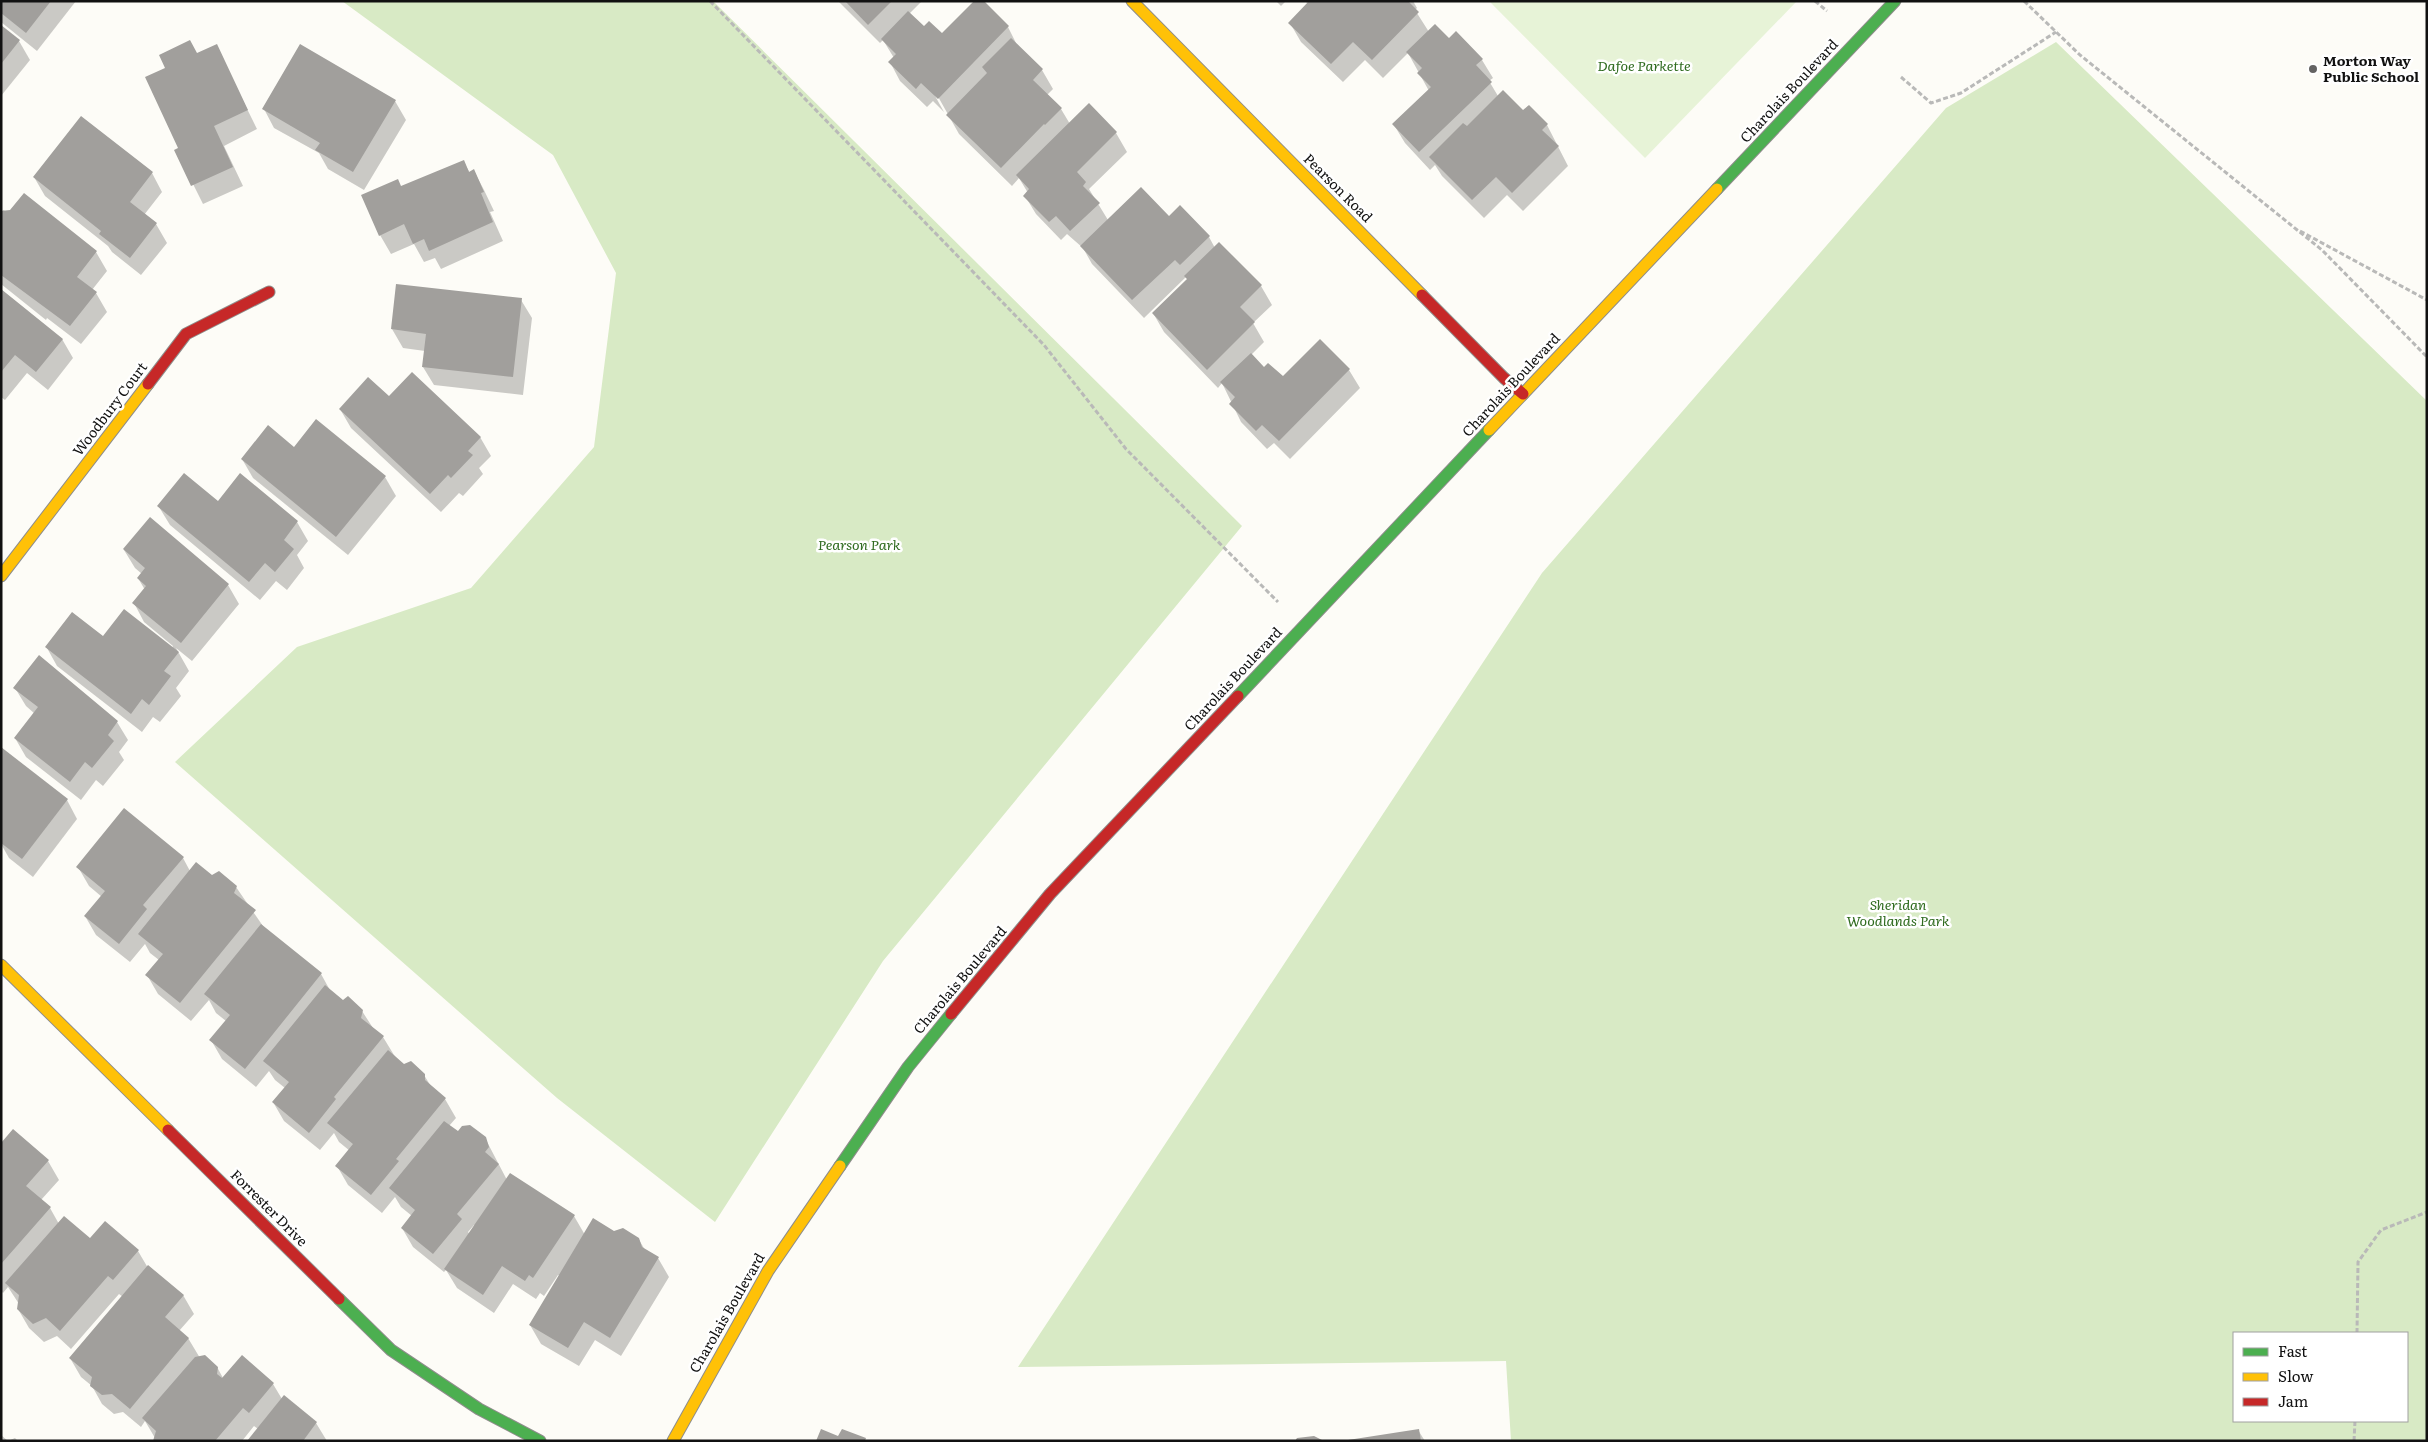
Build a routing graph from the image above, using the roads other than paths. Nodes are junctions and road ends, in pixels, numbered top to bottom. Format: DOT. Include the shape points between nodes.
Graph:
graph roads {
  1 [pos="1132,1"];
  2 [pos="1895,1"];
  3 [pos="269,292"];
  4 [pos="1523,394"];
  5 [pos="1,576"];
  6 [pos="1,965"];
  7 [pos="540,1441"];
  8 [pos="672,1441"];
  1 -- 4 [label="street, Pearson Road"];
  2 -- 4 [label="street, Charolais Boulevard"];
  3 -- 5 [label="street, Woodbury Court" via="186,334"];
  4 -- 8 [label="street, Charolais Boulevard" via="1050,894 908,1067 768,1271"];
  6 -- 7 [label="street, Forrester Drive" via="391,1350 479,1409"];
}
